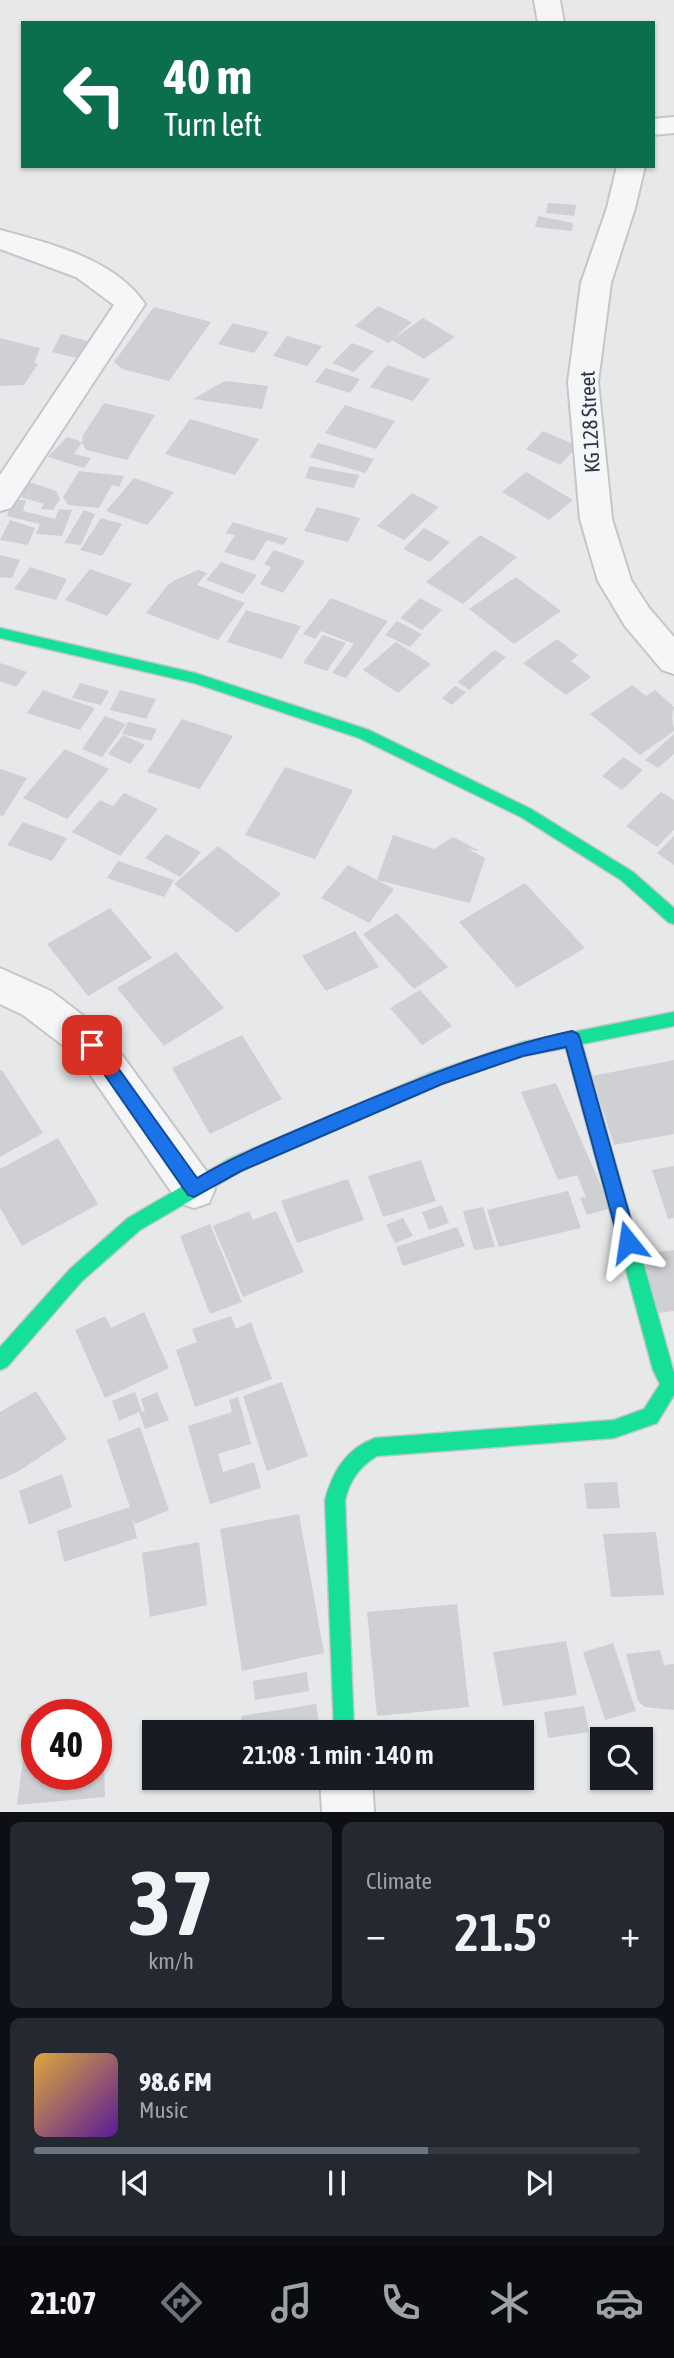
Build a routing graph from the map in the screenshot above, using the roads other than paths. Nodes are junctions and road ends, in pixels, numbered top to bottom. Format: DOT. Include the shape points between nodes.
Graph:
graph roads {
  1 [pos="547,0"];
  2 [pos="551,21"];
  3 [pos="674,124"];
  4 [pos="655,127"];
  5 [pos="631,168"];
  6 [pos="0,239"];
  7 [pos="0,500"];
  8 [pos="0,634"];
  9 [pos="674,661"];
  10 [pos="674,917"];
  11 [pos="0,985"];
  12 [pos="674,1019"];
  13 [pos="572,1039"];
  14 [pos="194,1189"];
  15 [pos="0,1361"];
  16 [pos="344,1720"];
  17 [pos="347,1790"];
  18 [pos="348,1812"];
  1 -- 2 [label="street"];
  3 -- 4 [label="street"];
  5 -- 9 [label="street, KG 128 Street" via="596,282 583,382 596,519 615,581 636,617"];
  6 -- 7 [label="street" via="93,272 130,303"];
  8 -- 10 [label="street" via="195,678 364,734 526,813 626,876"];
  11 -- 14 [label="street" via="37,1003 92,1045"];
  12 -- 13 [label="street"];
  13 -- 14 [label="street" via="523,1049 437,1078 235,1165"];
  13 -- 16 [label="street" via="662,1370 670,1384 657,1411 614,1429 375,1447 352,1458 340,1475 335,1500"];
  14 -- 15 [label="street" via="134,1224 76,1275"];
  17 -- 18 [label="street"];
}
